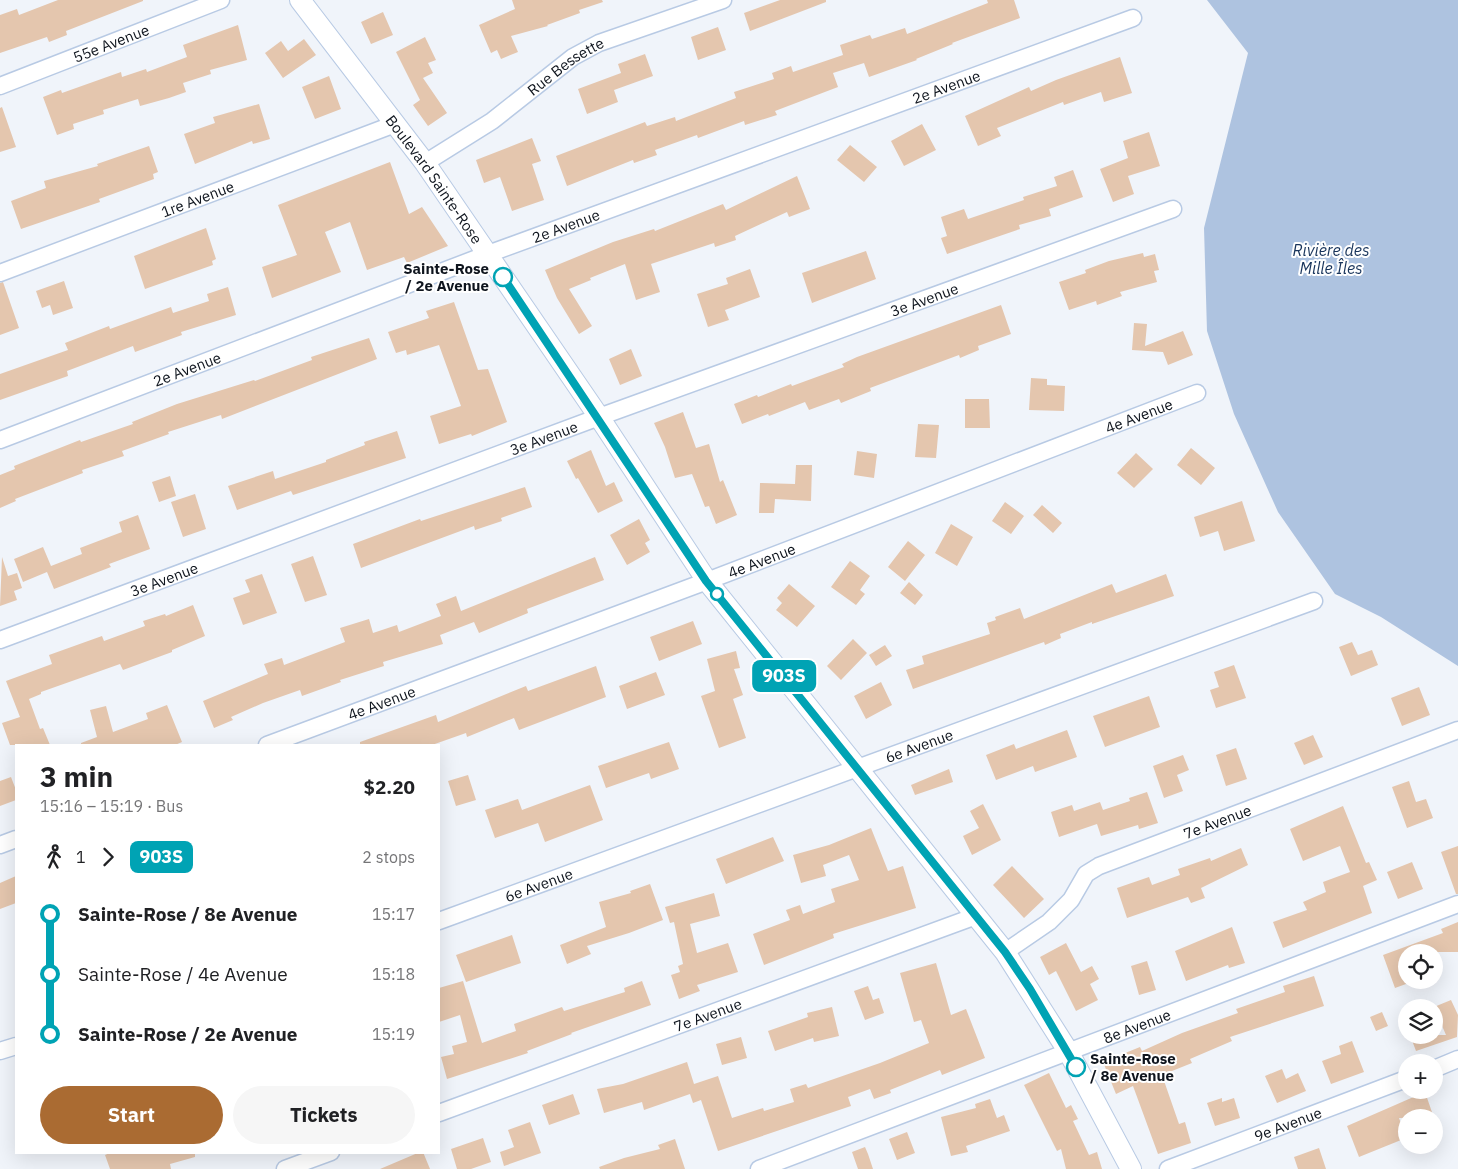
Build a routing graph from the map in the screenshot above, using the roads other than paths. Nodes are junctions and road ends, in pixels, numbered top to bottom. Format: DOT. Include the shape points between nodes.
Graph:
graph roads {
  1 [pos="221,0"];
  2 [pos="300,0"];
  3 [pos="722,0"];
  4 [pos="1133,18"];
  5 [pos="0,86"];
  6 [pos="395,124"];
  7 [pos="425,163"];
  8 [pos="1173,209"];
  9 [pos="488,254"];
  10 [pos="0,273"];
  11 [pos="1197,393"];
  12 [pos="599,417"];
  13 [pos="0,440"];
  14 [pos="706,581"];
  15 [pos="1314,601"];
  16 [pos="0,640"];
  17 [pos="1458,730"];
  18 [pos="270,744"];
  19 [pos="858,768"];
  20 [pos="15,839"];
  21 [pos="0,845"];
  22 [pos="1458,904"];
  23 [pos="976,916"];
  24 [pos="440,922"];
  25 [pos="1005,952"];
  26 [pos="15,1046"];
  27 [pos="1068,1050"];
  28 [pos="0,1051"];
  29 [pos="1458,1059"];
  30 [pos="1443,1065"];
  31 [pos="1398,1082"];
  32 [pos="440,1113"];
  33 [pos="326,1154"];
  34 [pos="286,1169"];
  35 [pos="759,1169"];
  36 [pos="1131,1169"];
  37 [pos="1168,1169"];
  1 -- 5 [label="street, 55e Avenue"];
  2 -- 6 [label="street, Boulevard Sainte-Rose"];
  3 -- 7 [label="street, Rue Bessette" via="599,43 572,57 492,121"];
  4 -- 9 [label="street, 2e Avenue"];
  6 -- 7 [label="street, Boulevard Sainte-Rose"];
  6 -- 10 [label="street, 1re Avenue"];
  7 -- 9 [label="street, Boulevard Sainte-Rose"];
  8 -- 12 [label="street, 3e Avenue"];
  9 -- 12 [label="street, Boulevard Sainte-Rose"];
  9 -- 13 [label="street, 2e Avenue"];
  11 -- 14 [label="street, 4e Avenue"];
  12 -- 14 [label="street, Boulevard Sainte-Rose"];
  12 -- 16 [label="street, 3e Avenue"];
  14 -- 18 [label="street, 4e Avenue"];
  14 -- 19 [label="street, Boulevard Sainte-Rose"];
  15 -- 19 [label="street, 6e Avenue"];
  17 -- 25 [label="street, 7e Avenue" via="1099,866 1086,874 1071,900 1049,922"];
  19 -- 23 [label="street, Boulevard Sainte-Rose"];
  19 -- 24 [label="street, 6e Avenue"];
  20 -- 21 [label="street"];
  22 -- 27 [label="street, 8e Avenue"];
  23 -- 25 [label="street, Boulevard Sainte-Rose"];
  23 -- 32 [label="street, 7e Avenue"];
  25 -- 27 [label="street, Boulevard Sainte-Rose"];
  26 -- 28 [label="street"];
  27 -- 35 [label="street, 8e Avenue"];
  27 -- 36 [label="street, Boulevard Sainte-Rose"];
  29 -- 30 [label="street"];
  31 -- 37 [label="street, 9e Avenue"];
  33 -- 34 [label="street"];
}
